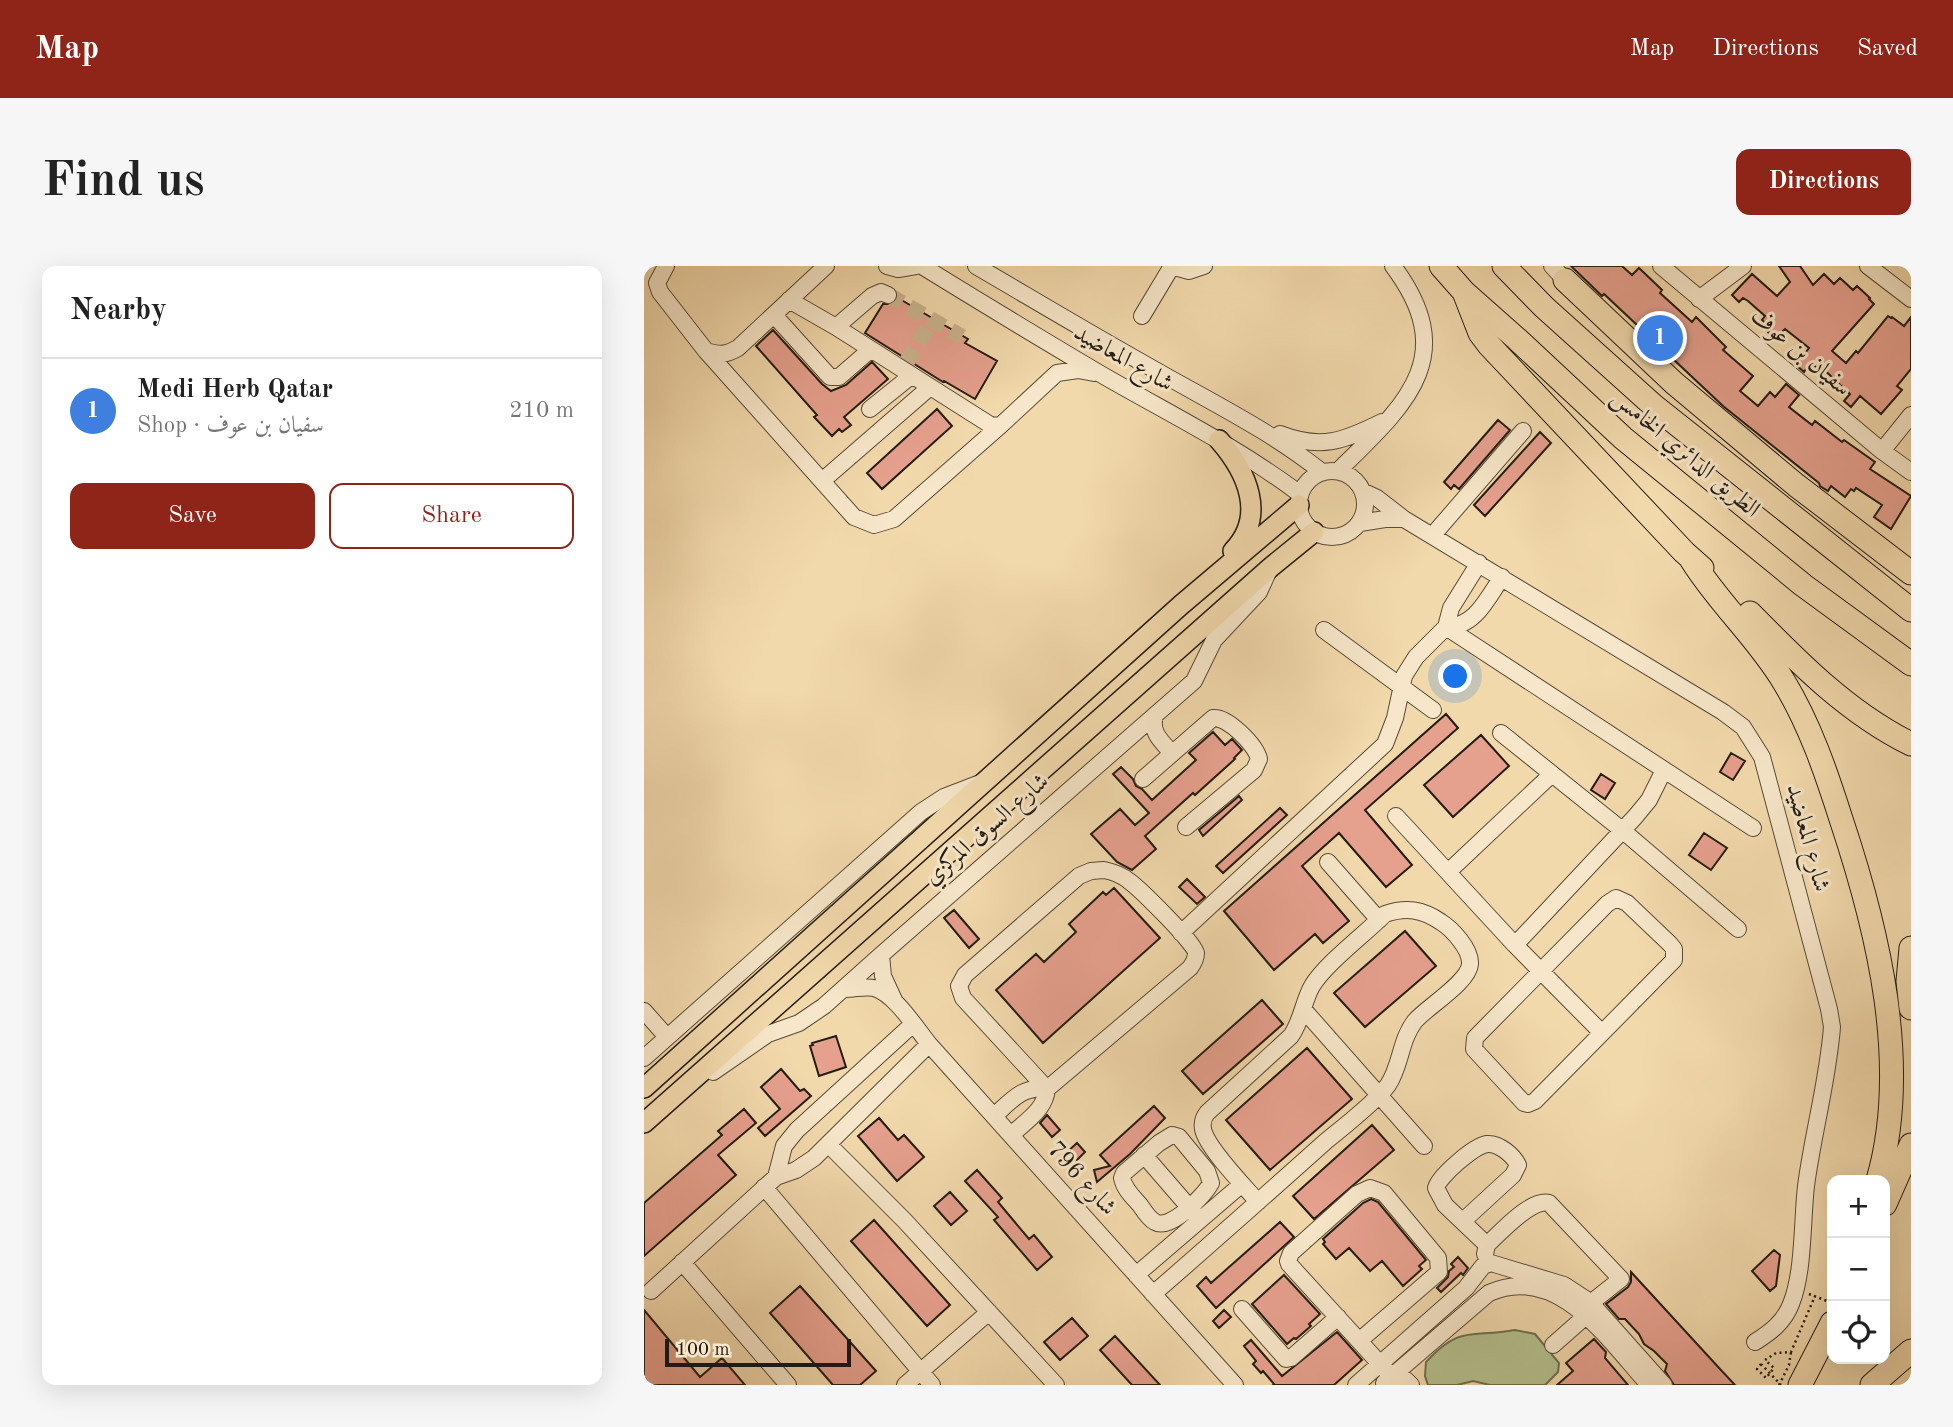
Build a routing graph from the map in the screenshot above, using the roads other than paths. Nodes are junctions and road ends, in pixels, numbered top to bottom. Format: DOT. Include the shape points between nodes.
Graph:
graph roads {
  1 [pos="666,266"];
  2 [pos="826,266"];
  3 [pos="887,266"];
  4 [pos="916,266"];
  5 [pos="922,266"];
  6 [pos="975,266"];
  7 [pos="1172,266"];
  8 [pos="1204,266"];
  9 [pos="1393,266"];
  10 [pos="1441,266"];
  11 [pos="1504,266"];
  12 [pos="1661,266"];
  13 [pos="1743,266"];
  14 [pos="1868,266"];
  15 [pos="1560,271"];
  16 [pos="1911,278"];
  17 [pos="1464,292"];
  18 [pos="888,295"];
  19 [pos="1906,295"];
  20 [pos="1699,299"];
  21 [pos="789,300"];
  22 [pos="774,315"];
  23 [pos="1142,316"];
  24 [pos="836,327"];
  25 [pos="870,350"];
  26 [pos="706,351"];
  27 [pos="906,370"];
  28 [pos="1102,374"];
  29 [pos="929,388"];
  30 [pos="870,409"];
  31 [pos="1911,415"];
  32 [pos="1393,416"];
  33 [pos="1243,419"];
  34 [pos="1001,425"];
  35 [pos="1523,431"];
  36 [pos="1219,440"];
  37 [pos="1882,451"];
  38 [pos="1330,471"];
  39 [pos="1911,472"];
  40 [pos="822,481"];
  41 [pos="1364,492"];
  42 [pos="1299,500"];
  43 [pos="1404,519"];
  44 [pos="1360,523"];
  45 [pos="1314,532"];
  46 [pos="1432,536"];
  47 [pos="1691,559"];
  48 [pos="1479,563"];
  49 [pos="1270,567"];
  50 [pos="1911,573"];
  51 [pos="1502,577"];
  52 [pos="1181,605"];
  53 [pos="1911,610"];
  54 [pos="1446,627"];
  55 [pos="1324,630"];
  56 [pos="1911,664"];
  57 [pos="1401,686"];
  58 [pos="1433,710"];
  59 [pos="1155,715"];
  60 [pos="1501,733"];
  61 [pos="1134,734"];
  62 [pos="1156,736"];
  63 [pos="1911,744"];
  64 [pos="1172,753"];
  65 [pos="1664,770"];
  66 [pos="1552,774"];
  67 [pos="1143,779"];
  68 [pos="983,782"];
  69 [pos="1396,816"];
  70 [pos="1186,827"];
  71 [pos="1753,828"];
  72 [pos="1622,830"];
  73 [pos="1328,862"];
  74 [pos="1448,872"];
  75 [pos="1379,919"];
  76 [pos="1738,929"];
  77 [pos="1181,933"];
  78 [pos="1515,945"];
  79 [pos="1911,948"];
  80 [pos="881,955"];
  81 [pos="1541,971"];
  82 [pos="845,989"];
  83 [pos="895,1002"];
  84 [pos="1911,1008"];
  85 [pos="1303,1009"];
  86 [pos="644,1011"];
  87 [pos="913,1024"];
  88 [pos="1602,1033"];
  89 [pos="667,1037"];
  90 [pos="929,1044"];
  91 [pos="644,1058"];
  92 [pos="691,1081"];
  93 [pos="644,1088"];
  94 [pos="1047,1089"];
  95 [pos="1379,1094"];
  96 [pos="994,1116"];
  97 [pos="644,1123"];
  98 [pos="1011,1135"];
  99 [pos="828,1144"];
  100 [pos="1911,1145"];
  101 [pos="1424,1146"];
  102 [pos="1144,1155"];
  103 [pos="1879,1175"];
  104 [pos="769,1182"];
  105 [pos="1242,1184"];
  106 [pos="1890,1193"];
  107 [pos="1258,1202"];
  108 [pos="1189,1207"];
  109 [pos="1200,1220"];
  110 [pos="1463,1220"];
  111 [pos="1187,1231"];
  112 [pos="1487,1245"];
  113 [pos="1203,1250"];
  114 [pos="681,1262"];
  115 [pos="1483,1266"];
  116 [pos="1136,1275"];
  117 [pos="1466,1288"];
  118 [pos="651,1291"];
  119 [pos="1153,1294"];
  120 [pos="1478,1302"];
  121 [pos="1242,1309"];
  122 [pos="1586,1310"];
  123 [pos="989,1312"];
  124 [pos="1338,1317"];
  125 [pos="1827,1333"];
  126 [pos="1359,1341"];
  127 [pos="1755,1342"];
  128 [pos="1553,1345"];
  129 [pos="1911,1351"];
  130 [pos="1380,1364"];
  131 [pos="921,1372"];
  132 [pos="1389,1382"];
  133 [pos="788,1385"];
  134 [pos="905,1385"];
  135 [pos="932,1385"];
  136 [pos="1056,1385"];
  137 [pos="1234,1385"];
  138 [pos="1356,1385"];
  139 [pos="1411,1385"];
  140 [pos="1649,1385"];
  141 [pos="1664,1385"];
  142 [pos="1800,1385"];
  143 [pos="1872,1385"];
  1 -- 26 [label="street" via="657,283 660,292"];
  2 -- 21 [label="street"];
  3 -- 4 [label="street"];
  5 -- 28 [label="street, شارع المعاضيد"];
  6 -- 33 [label="street, شارع المعاضيد"];
  7 -- 8 [label="street" via="1189,271"];
  7 -- 23 [label="street"];
  9 -- 32 [label="street" via="1412,295 1424,331 1424,359 1415,383"];
  10 -- 17 [label="highway, الطريق الدائري الخامس"];
  11 -- 53 [label="highway, الطريق الدائري الخامس" via="1654,406"];
  12 -- 20 [label="street, سفيان بن عوف"];
  13 -- 20 [label="street"];
  14 -- 19 [label="street"];
  15 -- 50 [label="highway" via="1694,400"];
  16 -- 19 [label="street"];
  17 -- 47 [label="highway" via="1489,345"];
  17 -- 56 [label="highway, الطريق الدائري الخامس" via="1623,438 1803,584"];
  18 -- 24 [label="street" via="872,296"];
  20 -- 37 [label="street, سفيان بن عوف"];
  21 -- 22 [label="street"];
  21 -- 24 [label="street"];
  22 -- 25 [label="street" via="830,377 839,377"];
  22 -- 26 [label="street" via="728,354"];
  24 -- 25 [label="street"];
  25 -- 27 [label="street"];
  26 -- 40 [label="street"];
  27 -- 29 [label="street"];
  27 -- 30 [label="street"];
  28 -- 34 [label="street" via="1058,373"];
  28 -- 36 [label="street, شارع المعاضيد"];
  29 -- 34 [label="street" via="986,423"];
  29 -- 40 [label="street"];
  31 -- 37 [label="street"];
  32 -- 33 [label="street" via="1352,437 1324,443 1297,440"];
  32 -- 38 [label="street"];
  33 -- 38 [label="street, شارع المعاضيد"];
  34 -- 40 [label="street" via="883,524 854,517"];
  35 -- 46 [label="street"];
  36 -- 42 [label="street, شارع المعاضيد" via="1260,465"];
  36 -- 52 [label="main road" via="1243,473 1251,518 1241,542"];
  37 -- 39 [label="street, سفيان بن عوف"];
  38 -- 41 [label="street" via="1349,475"];
  38 -- 42 [label="street" via="1308,480"];
  41 -- 43 [label="street, شارع المعاضيد"];
  41 -- 44 [label="street" via="1365,514"];
  42 -- 45 [label="street" via="1303,520"];
  42 -- 52 [label="main road, شارع السوق المركزي"];
  43 -- 44 [label="street"];
  43 -- 46 [label="street, شارع المعاضيد"];
  44 -- 45 [label="street" via="1353,531 1334,537"];
  45 -- 49 [label="main road, شارع السوق المركزي"];
  46 -- 48 [label="street, شارع المعاضيد"];
  47 -- 63 [label="highway" via="1821,682 1875,724"];
  47 -- 103 [label="highway" via="1768,657 1798,707 1852,850 1882,976 1891,1045 1887,1127"];
  48 -- 51 [label="street, شارع المعاضيد"];
  48 -- 54 [label="street" via="1451,608"];
  49 -- 59 [label="street, شارع السوق المركزي" via="1259,592 1214,640 1194,681"];
  49 -- 92 [label="main road, شارع السوق المركزي"];
  51 -- 54 [label="street" via="1475,616 1462,625"];
  51 -- 127 [label="street, شارع المعاضيد" via="1733,718 1762,757 1832,1027 1794,1292 1774,1330"];
  52 -- 68 [label="main road, شارع السوق المركزي"];
  54 -- 57 [label="street" via="1409,666"];
  54 -- 65 [label="street"];
  55 -- 57 [label="street"];
  57 -- 58 [label="street"];
  57 -- 77 [label="street" via="1385,744"];
  59 -- 61 [label="street, شارع السوق المركزي"];
  59 -- 62 [label="street"];
  60 -- 66 [label="street"];
  61 -- 62 [label="street"];
  61 -- 80 [label="street, شارع السوق المركزي"];
  62 -- 64 [label="street"];
  64 -- 67 [label="street"];
  64 -- 70 [label="street" via="1217,717 1227,720 1255,748 1259,759 1254,770"];
  65 -- 71 [label="street"];
  65 -- 72 [label="street" via="1649,800"];
  66 -- 72 [label="street"];
  66 -- 74 [label="street"];
  68 -- 89 [label="street, شارع السوق المركزي" via="956,790 921,812"];
  68 -- 93 [label="main road, شارع السوق المركزي"];
  69 -- 74 [label="street"];
  72 -- 76 [label="street"];
  72 -- 78 [label="street"];
  73 -- 75 [label="street"];
  74 -- 78 [label="street"];
  75 -- 85 [label="street" via="1322,974"];
  75 -- 95 [label="street" via="1398,909 1427,913 1448,926 1470,961 1459,982 1413,1024 1389,1084"];
  77 -- 94 [label="street" via="1196,954 1190,968"];
  77 -- 94 [label="street" via="1130,881 1117,873 1091,871 1079,876 965,975 959,986 963,998"];
  78 -- 81 [label="street"];
  79 -- 84 [label="highway"];
  80 -- 82 [label="street, شارع السوق المركزي"];
  80 -- 83 [label="street, شارع 796" via="883,976"];
  81 -- 88 [label="street"];
  81 -- 88 [label="street" via="1474,1042 1477,1053 1521,1101 1532,1103"];
  81 -- 88 [label="street" via="1616,898 1627,902 1670,944 1674,960"];
  82 -- 83 [label="street, شارع 796" via="873,988"];
  82 -- 92 [label="street, شارع السوق المركزي" via="799,1023 768,1034 713,1072"];
  83 -- 87 [label="street, شارع 796"];
  85 -- 95 [label="street"];
  85 -- 105 [label="street" via="1291,1035 1202,1120 1212,1146"];
  86 -- 89 [label="street"];
  87 -- 90 [label="street, شارع 796"];
  87 -- 104 [label="street" via="797,1130 784,1146"];
  89 -- 91 [label="street, شارع السوق المركزي"];
  90 -- 96 [label="street, شارع 796"];
  90 -- 99 [label="street"];
  92 -- 97 [label="main road, شارع السوق المركزي"];
  94 -- 96 [label="street" via="1022,1091"];
  94 -- 98 [label="street" via="1044,1104"];
  95 -- 101 [label="street"];
  95 -- 107 [label="street"];
  96 -- 98 [label="street, شارع 796"];
  98 -- 116 [label="street, شارع 796"];
  99 -- 104 [label="street" via="805,1164"];
  99 -- 123 [label="street"];
  100 -- 106 [label="highway"];
  102 -- 108 [label="street"];
  102 -- 108 [label="street" via="1124,1173 1122,1181 1153,1221 1166,1224"];
  102 -- 108 [label="street" via="1169,1136 1179,1138 1207,1171 1211,1184"];
  104 -- 114 [label="street"];
  104 -- 131 [label="street"];
  105 -- 107 [label="street"];
  105 -- 109 [label="street"];
  107 -- 113 [label="street"];
  108 -- 109 [label="street"];
  109 -- 111 [label="street"];
  110 -- 110 [label="street" via="1518,1166 1515,1158 1496,1145 1484,1144 1438,1182 1439,1197"];
  110 -- 112 [label="street"];
  111 -- 113 [label="street"];
  111 -- 116 [label="street"];
  112 -- 115 [label="street"];
  112 -- 122 [label="street" via="1533,1205 1549,1203 1621,1279"];
  113 -- 119 [label="street"];
  114 -- 118 [label="street"];
  114 -- 133 [label="street"];
  115 -- 117 [label="street"];
  115 -- 122 [label="street" via="1491,1263 1564,1285"];
  116 -- 119 [label="street, شارع 796"];
  117 -- 120 [label="street"];
  117 -- 130 [label="street"];
  119 -- 137 [label="street, شارع 796"];
  120 -- 122 [label="street" via="1500,1289 1521,1286 1556,1295"];
  120 -- 132 [label="street"];
  121 -- 124 [label="street" via="1286,1359"];
  122 -- 128 [label="street"];
  122 -- 140 [label="street"];
  122 -- 141 [label="street"];
  123 -- 131 [label="street"];
  123 -- 136 [label="street"];
  124 -- 126 [label="street"];
  124 -- 126 [label="street" via="1288,1258 1357,1194 1377,1189 1438,1258 1440,1268"];
  125 -- 142 [label="highway"];
  126 -- 130 [label="street"];
  129 -- 143 [label="highway"];
  130 -- 132 [label="street"];
  130 -- 138 [label="street"];
  131 -- 134 [label="street"];
  131 -- 135 [label="street"];
  132 -- 139 [label="street" via="1406,1380"];
}
